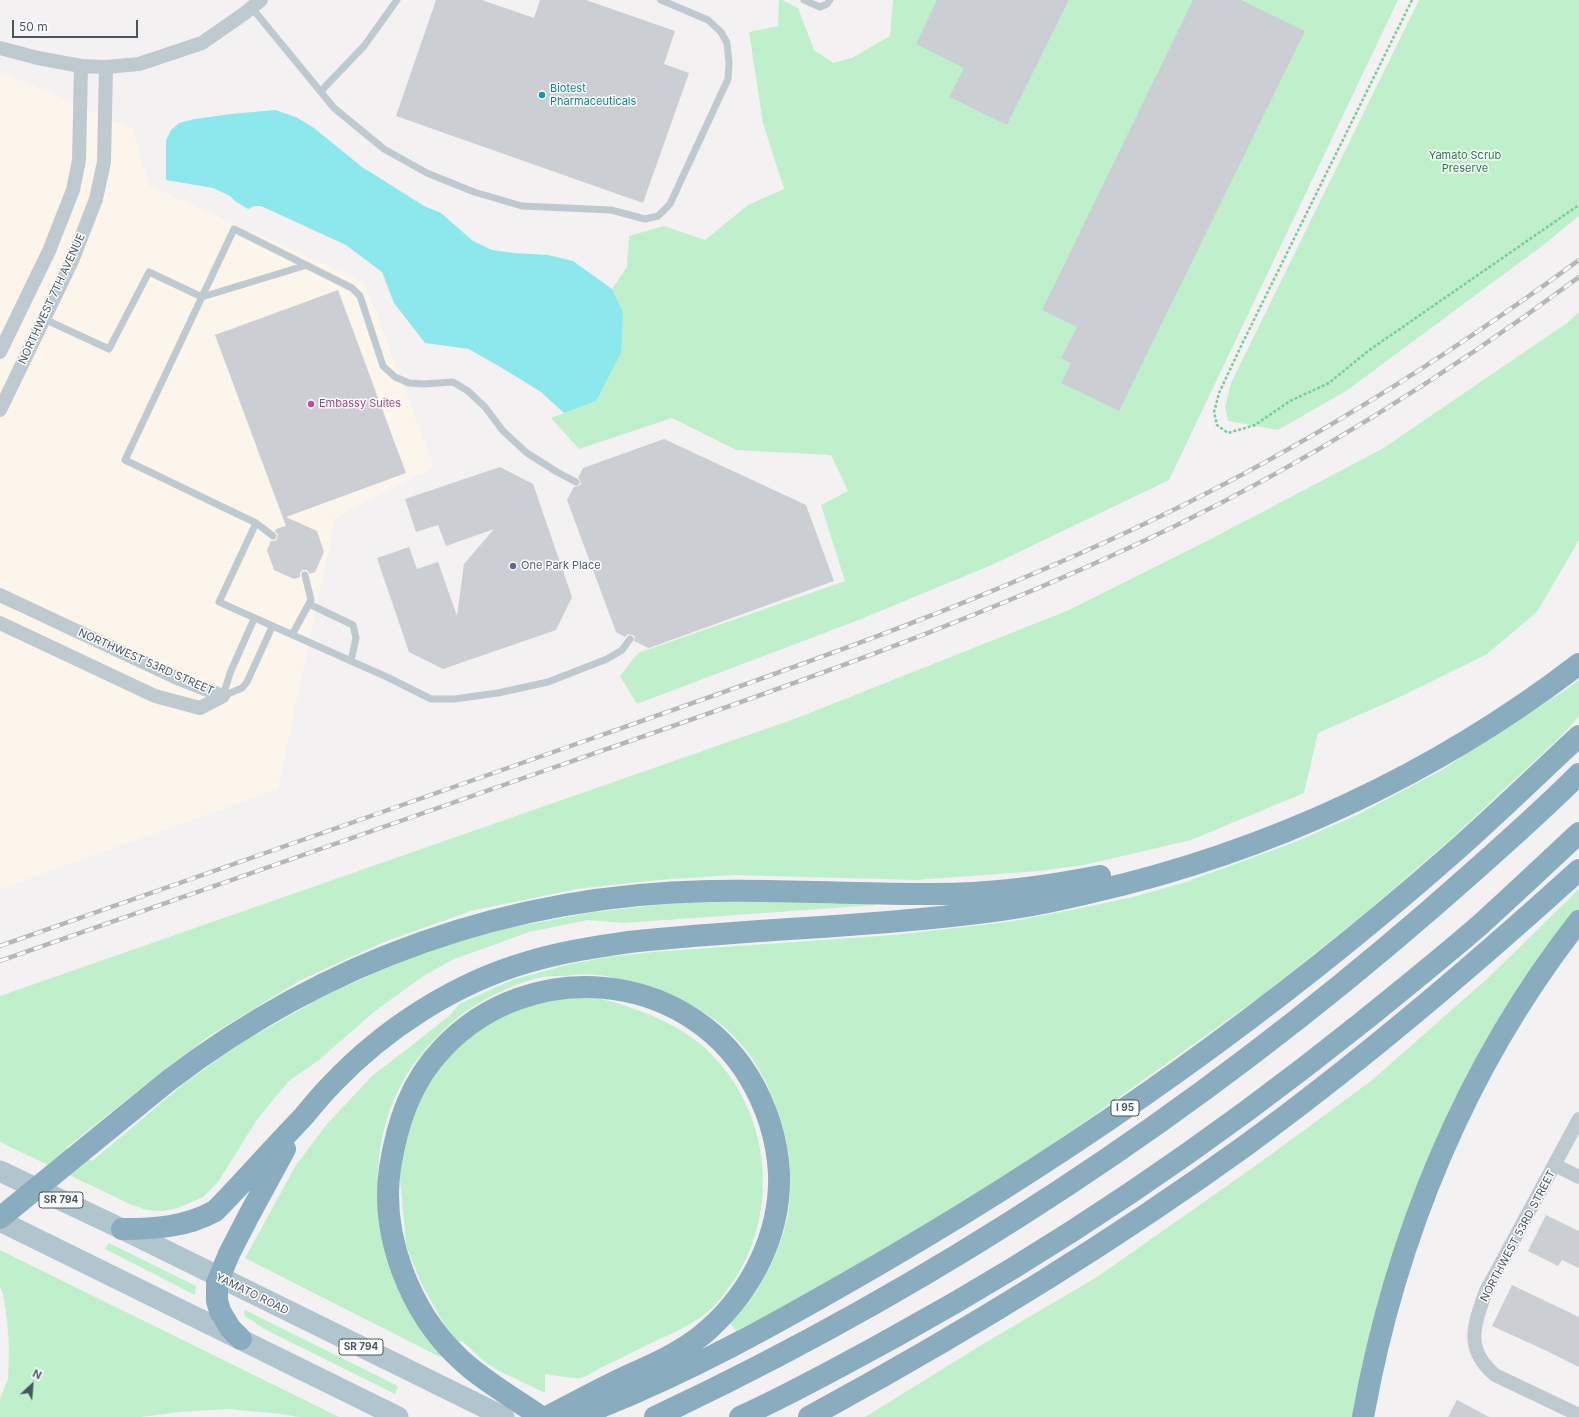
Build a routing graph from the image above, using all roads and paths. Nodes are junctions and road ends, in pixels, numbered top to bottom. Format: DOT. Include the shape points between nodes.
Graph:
graph roads {
  1 [pos="397,0"];
  2 [pos="661,0"];
  3 [pos="804,0"];
  4 [pos="830,0"];
  5 [pos="1412,0"];
  6 [pos="256,4"];
  7 [pos="0,48"];
  8 [pos="81,66"];
  9 [pos="106,67"];
  10 [pos="321,91"];
  11 [pos="1579,205"];
  12 [pos="307,265"];
  13 [pos="202,297"];
  14 [pos="44,319"];
  15 [pos="0,352"];
  16 [pos="0,410"];
  17 [pos="576,482"];
  18 [pos="256,523"];
  19 [pos="273,536"];
  20 [pos="305,576"];
  21 [pos="0,595"];
  22 [pos="309,604"];
  23 [pos="254,619"];
  24 [pos="0,623"];
  25 [pos="272,627"];
  26 [pos="292,636"];
  27 [pos="630,639"];
  28 [pos="351,661"];
  29 [pos="1579,664"];
  30 [pos="223,696"];
  31 [pos="1579,736"];
  32 [pos="1579,774"];
  33 [pos="1289,830"];
  34 [pos="1579,833"];
  35 [pos="1579,870"];
  36 [pos="1579,921"];
  37 [pos="305,1115"];
  38 [pos="1579,1119"];
  39 [pos="1555,1165"];
  40 [pos="0,1171"];
  41 [pos="1579,1177"];
  42 [pos="0,1220"];
  43 [pos="122,1229"];
  44 [pos="219,1277"];
  45 [pos="241,1339"];
  46 [pos="1579,1415"];
  47 [pos="398,1417"];
  48 [pos="504,1417"];
  49 [pos="541,1417"];
  50 [pos="548,1417"];
  51 [pos="575,1417"];
  52 [pos="655,1417"];
  53 [pos="740,1417"];
  54 [pos="809,1417"];
  55 [pos="1363,1417"];
  1 -- 10 [label="lane" via="364,46"];
  2 -- 10 [label="lane" via="708,20 721,32 727,43 728,79 670,204 658,216 645,219 611,210 522,206 474,192 427,173 384,149 334,108"];
  3 -- 4 [label="lane" via="820,7"];
  5 -- 11 [label="path" via="1219,392 1214,412 1217,425 1228,433 1255,425 1290,401 1329,382 1368,351"];
  6 -- 9 [label="street" via="202,43 139,64"];
  6 -- 10 [label="lane"];
  7 -- 8 [label="street"];
  8 -- 9 [label="street"];
  8 -- 15 [label="street, NORTHWEST 7TH AVENUE" via="79,160 73,190 49,251"];
  9 -- 14 [label="street, NORTHWEST 7TH AVENUE" via="104,162 101,181 72,261"];
  12 -- 13 [label="lane"];
  12 -- 13 [label="lane" via="234,230"];
  12 -- 17 [label="lane" via="352,288 360,296 384,366 395,377 409,383 453,382 468,391 485,407 504,431 527,453"];
  13 -- 14 [label="lane" via="149,272 109,349"];
  13 -- 18 [label="lane" via="124,460"];
  14 -- 16 [label="street, NORTHWEST 7TH AVENUE"];
  18 -- 19 [label="lane"];
  18 -- 23 [label="lane" via="219,602"];
  20 -- 22 [label="lane" via="311,600"];
  21 -- 30 [label="street, NORTHWEST 53RD STREET" via="177,678"];
  22 -- 26 [label="lane"];
  22 -- 28 [label="lane" via="353,625 356,638"];
  23 -- 25 [label="lane"];
  23 -- 30 [label="lane" via="230,672"];
  24 -- 30 [label="street, NORTHWEST 53RD STREET" via="154,696 200,708"];
  25 -- 26 [label="lane"];
  25 -- 30 [label="lane" via="247,682 242,688"];
  26 -- 28 [label="lane"];
  27 -- 28 [label="lane" via="622,650 607,659 548,682 454,699 431,699"];
  29 -- 33 [label="highway" via="1507,715 1426,765"];
  31 -- 51 [label="highway, I 95" via="1490,820 1356,934 1248,1019 1112,1118 957,1218 853,1280 744,1339 616,1402"];
  32 -- 52 [label="highway" via="1375,957 1236,1067 1138,1137 1023,1214 925,1273 769,1360"];
  33 -- 37 [label="highway" via="1175,871 1055,901 934,918 629,942 596,946 527,963 455,992 408,1020 350,1065"];
  33 -- 42 [label="highway" via="1217,844 1109,874 1041,886 936,894 744,891 649,894 579,902 526,912 438,936 377,958 324,982 284,1003 191,1063 83,1149"];
  34 -- 53 [label="highway" via="1520,889 1435,963 1288,1080 1190,1152 1089,1221 984,1286 862,1355"];
  35 -- 54 [label="highway" via="1393,1031 1247,1144 1144,1216 1041,1283 937,1346"];
  36 -- 55 [label="highway" via="1507,1027 1475,1084 1442,1154 1413,1226 1392,1289"];
  37 -- 43 [label="highway" via="215,1211 198,1220 170,1227"];
  37 -- 44 [label="highway" via="258,1197"];
  38 -- 39 [label="street, NORTHWEST 53RD STREET"];
  39 -- 41 [label="street"];
  39 -- 46 [label="street, NORTHWEST 53RD STREET" via="1486,1291 1474,1343 1480,1359 1495,1375"];
  40 -- 43 [label="main road, YAMATO ROAD / SR 794"];
  42 -- 45 [label="main road"];
  43 -- 44 [label="main road, YAMATO ROAD / SR 794"];
  44 -- 45 [label="highway" via="216,1291 220,1311 230,1328"];
  44 -- 48 [label="main road, YAMATO ROAD / SR 794"];
  45 -- 47 [label="main road"];
  49 -- 50 [label="highway" via="469,1367 448,1347 428,1322 411,1290 393,1235 389,1175 396,1132 415,1086 441,1049 464,1027 490,1011 534,993 569,986 604,987 643,995 678,1010 708,1029 734,1055 757,1090 772,1125 778,1162 778,1203 761,1260 753,1275 737,1299 708,1330 685,1348 596,1390"];
}
